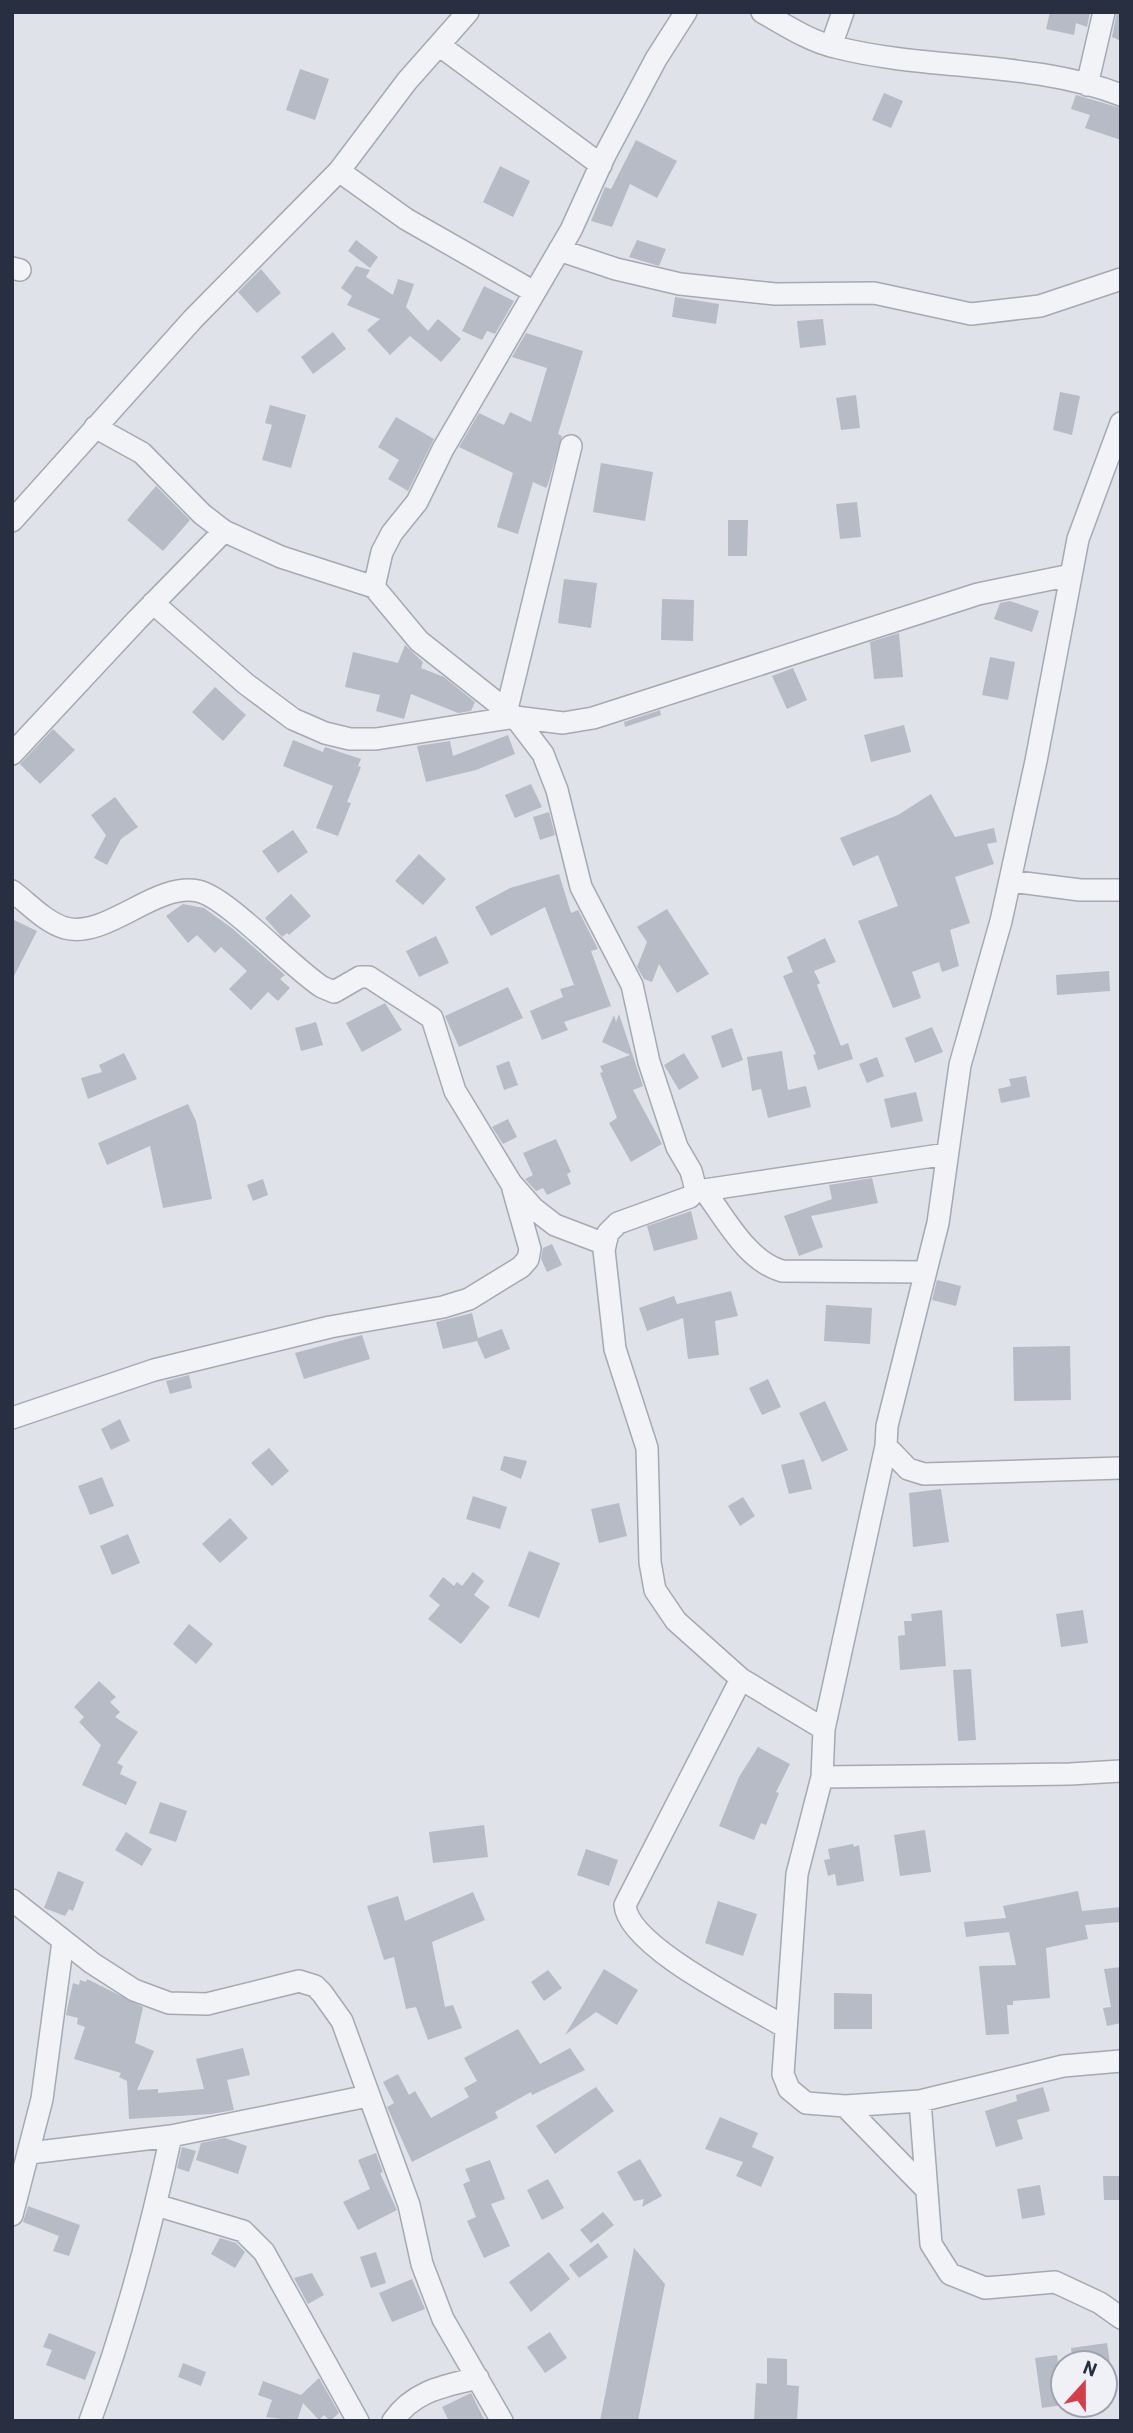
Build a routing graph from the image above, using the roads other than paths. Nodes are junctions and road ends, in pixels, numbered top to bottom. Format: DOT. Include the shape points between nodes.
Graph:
graph roads {
  1 [pos="468,12"];
  2 [pos="686,12"];
  3 [pos="762,12"];
  4 [pos="843,12"];
  5 [pos="1104,12"];
  6 [pos="439,45"];
  7 [pos="831,46"];
  8 [pos="1087,85"];
  9 [pos="1121,95"];
  10 [pos="601,165"];
  11 [pos="338,171"];
  12 [pos="559,250"];
  13 [pos="1121,279"];
  14 [pos="534,292"];
  15 [pos="1121,423"];
  16 [pos="95,427"];
  17 [pos="570,446"];
  18 [pos="12,521"];
  19 [pos="225,531"];
  20 [pos="1071,575"];
  21 [pos="374,587"];
  22 [pos="153,603"];
  23 [pos="511,713"];
  24 [pos="12,754"];
  25 [pos="1010,881"];
  26 [pos="1121,890"];
  27 [pos="12,891"];
  28 [pos="947,1154"];
  29 [pos="511,1183"];
  30 [pos="700,1190"];
  31 [pos="606,1244"];
  32 [pos="925,1272"];
  33 [pos="12,1419"];
  34 [pos="887,1447"];
  35 [pos="1121,1468"];
  36 [pos="741,1679"];
  37 [pos="824,1728"];
  38 [pos="1121,1771"];
  39 [pos="822,1777"];
  40 [pos="12,1900"];
  41 [pos="63,1941"];
  42 [pos="785,2026"];
  43 [pos="1121,2061"];
  44 [pos="368,2096"];
  45 [pos="920,2101"];
  46 [pos="845,2106"];
  47 [pos="171,2136"];
  48 [pos="30,2153"];
  49 [pos="926,2189"];
  50 [pos="156,2205"];
  51 [pos="12,2215"];
  52 [pos="1121,2318"];
  53 [pos="478,2378"];
  54 [pos="90,2421"];
  55 [pos="358,2421"];
  56 [pos="393,2421"];
  57 [pos="502,2421"];
  1 -- 6 [label="street"];
  2 -- 10 [label="street"];
  3 -- 7 [label="street"];
  4 -- 7 [label="street"];
  5 -- 8 [label="street"];
  6 -- 10 [label="street"];
  6 -- 11 [label="street"];
  7 -- 8 [label="street"];
  8 -- 9 [label="street"];
  10 -- 12 [label="street"];
  11 -- 14 [label="street" via="406,219"];
  11 -- 16 [label="street"];
  12 -- 13 [label="street" via="680,284 775,294 874,293 971,314 1040,306"];
  12 -- 14 [label="street"];
  14 -- 21 [label="street" via="417,502 392,533"];
  15 -- 20 [label="street" via="1078,538"];
  16 -- 18 [label="street"];
  16 -- 19 [label="street" via="142,453"];
  17 -- 23 [label="street"];
  19 -- 21 [label="street" via="281,557"];
  19 -- 22 [label="street"];
  20 -- 23 [label="street" via="978,594 593,718 563,723"];
  20 -- 25 [label="street"];
  21 -- 23 [label="street" via="419,641"];
  22 -- 23 [label="street" via="246,684 293,719 325,733 376,739"];
  22 -- 24 [label="street"];
  23 -- 30 [label="street" via="543,754 557,790 581,887 632,985 649,1062 677,1147"];
  25 -- 26 [label="street"];
  25 -- 28 [label="street" via="960,1065"];
  27 -- 29 [label="street" via="66,928 89,928 180,891 199,891 220,902 321,987 334,992 369,977 386,985 432,1018 455,1091"];
  28 -- 30 [label="street"];
  28 -- 32 [label="street" via="938,1223"];
  29 -- 31 [label="street" via="555,1225"];
  29 -- 33 [label="street" via="530,1249 528,1259 469,1299 330,1326 153,1370"];
  30 -- 31 [label="street" via="618,1223 608,1233"];
  30 -- 32 [label="street" via="769,1267 782,1271"];
  31 -- 36 [label="street" via="615,1349 648,1448 650,1563 655,1590 676,1621"];
  32 -- 34 [label="street" via="887,1426"];
  34 -- 35 [label="street" via="908,1469 925,1474"];
  34 -- 37 [label="street"];
  36 -- 37 [label="street"];
  36 -- 42 [label="street" via="625,1905 626,1918 640,1937 685,1968"];
  37 -- 39 [label="street"];
  38 -- 39 [label="street"];
  39 -- 42 [label="street" via="797,1874"];
  40 -- 41 [label="street"];
  41 -- 44 [label="street" via="134,1990 169,2003 207,2004 264,1992 284,1982 315,1986 342,2021"];
  41 -- 48 [label="street" via="42,2099"];
  42 -- 46 [label="street" via="783,2074 789,2089 806,2103"];
  43 -- 45 [label="street" via="1063,2066"];
  44 -- 47 [label="street"];
  44 -- 53 [label="street" via="409,2205 422,2264 443,2319"];
  45 -- 46 [label="street"];
  45 -- 49 [label="street"];
  46 -- 49 [label="street"];
  47 -- 48 [label="street"];
  47 -- 50 [label="street"];
  48 -- 51 [label="street"];
  49 -- 52 [label="street" via="931,2244 950,2274 985,2288 1055,2282"];
  50 -- 54 [label="street" via="120,2342"];
  50 -- 55 [label="street" via="243,2231 264,2252"];
  53 -- 56 [label="street" via="422,2393 402,2407"];
  53 -- 57 [label="street"];
}
